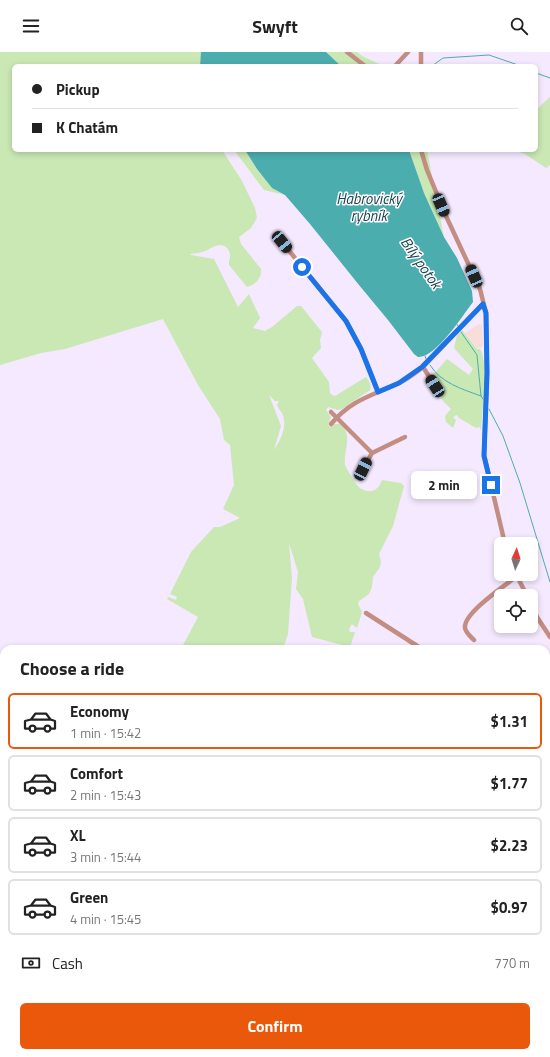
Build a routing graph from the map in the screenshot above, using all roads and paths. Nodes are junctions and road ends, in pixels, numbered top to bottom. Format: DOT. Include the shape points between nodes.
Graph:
graph roads {
  1 [pos="347,52"];
  2 [pos="408,52"];
  3 [pos="421,52"];
  4 [pos="362,64"];
  5 [pos="397,64"];
  6 [pos="421,64"];
  7 [pos="422,152"];
  8 [pos="282,242"];
  9 [pos="483,304"];
  10 [pos="422,367"];
  11 [pos="435,386"];
  12 [pos="378,392"];
  13 [pos="330,412"];
  14 [pos="336,418"];
  15 [pos="331,424"];
  16 [pos="405,437"];
  17 [pos="372,453"];
  18 [pos="363,469"];
  19 [pos="503,537"];
  20 [pos="509,581"];
  21 [pos="366,613"];
  22 [pos="538,619"];
  23 [pos="550,637"];
  24 [pos="474,640"];
  25 [pos="416,645"];
  1 -- 4 [label="street"];
  2 -- 5 [label="street"];
  3 -- 6 [label="street"];
  7 -- 9 [label="street" via="443,210 480,289"];
  8 -- 12 [label="street" via="346,321 361,349"];
  9 -- 10 [label="street"];
  9 -- 19 [label="street" via="486,313 487,373 484,456"];
  10 -- 11 [label="street"];
  10 -- 12 [label="street" via="399,383"];
  12 -- 14 [label="street" via="354,403"];
  13 -- 14 [label="street"];
  14 -- 15 [label="street"];
  14 -- 17 [label="street"];
  16 -- 17 [label="street"];
  17 -- 18 [label="street"];
  20 -- 24 [label="street" via="467,619 465,628"];
  21 -- 25 [label="street"];
  22 -- 23 [label="street"];
}
